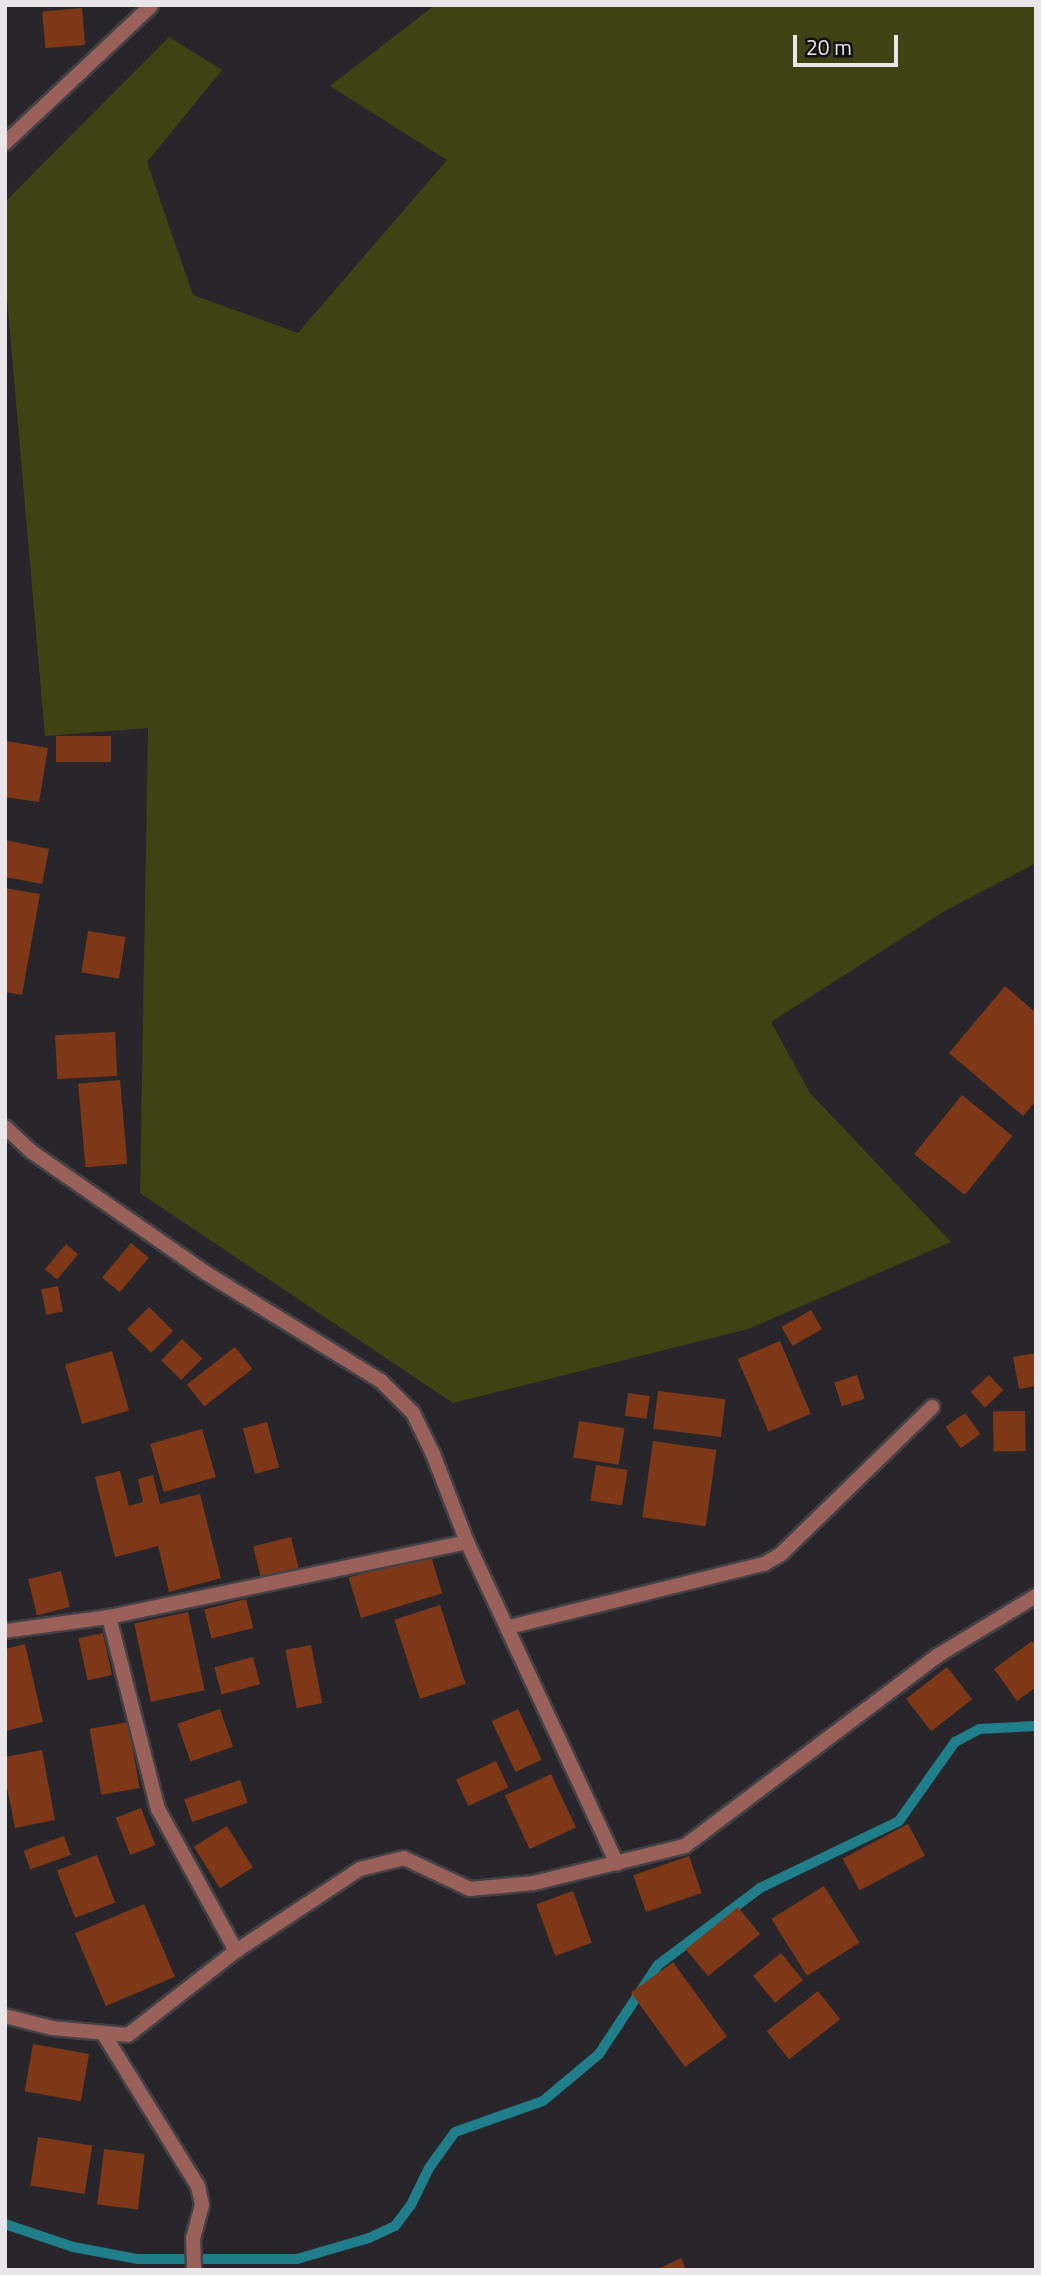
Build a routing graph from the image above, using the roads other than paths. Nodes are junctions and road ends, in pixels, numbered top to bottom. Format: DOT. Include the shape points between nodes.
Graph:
graph roads {
  1 [pos="152,6"];
  2 [pos="5,143"];
  3 [pos="5,1127"];
  4 [pos="932,1407"];
  5 [pos="467,1542"];
  6 [pos="1036,1596"];
  7 [pos="109,1617"];
  8 [pos="509,1627"];
  9 [pos="5,1631"];
  10 [pos="617,1864"];
  11 [pos="236,1951"];
  12 [pos="5,2016"];
  13 [pos="103,2033"];
  14 [pos="194,2270"];
  1 -- 2 [label="street"];
  3 -- 5 [label="street" via="32,1152 206,1273 381,1381 413,1413"];
  4 -- 8 [label="street" via="781,1554 764,1564"];
  5 -- 7 [label="street"];
  5 -- 8 [label="street"];
  6 -- 10 [label="street" via="937,1656 685,1846"];
  7 -- 9 [label="street"];
  7 -- 11 [label="street" via="158,1809"];
  8 -- 10 [label="street"];
  10 -- 11 [label="street" via="534,1883 470,1889 404,1858 360,1869"];
  11 -- 13 [label="street" via="128,2035"];
  12 -- 13 [label="street" via="52,2028"];
  13 -- 14 [label="street" via="198,2186 202,2205 193,2238"];
}
